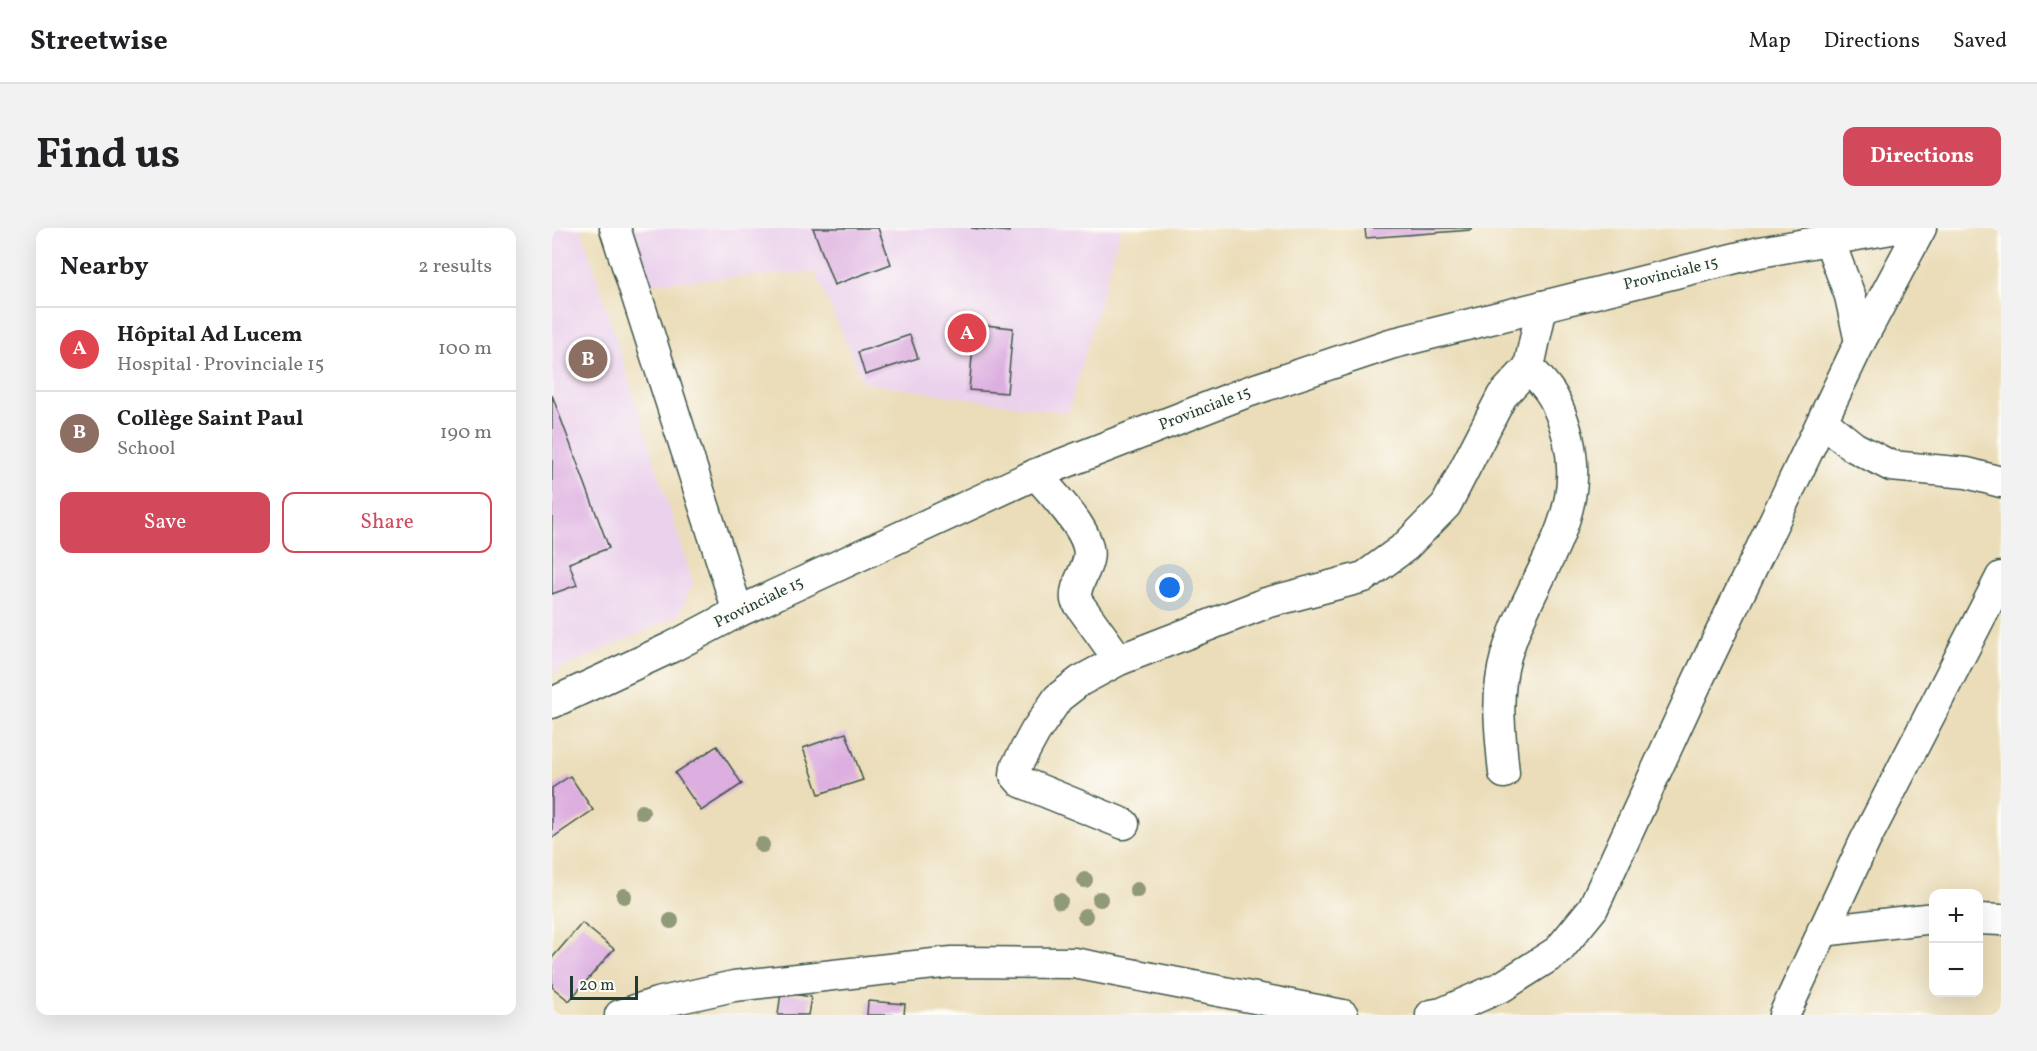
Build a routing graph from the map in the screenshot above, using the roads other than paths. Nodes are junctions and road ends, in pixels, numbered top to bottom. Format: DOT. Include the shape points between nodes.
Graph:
graph roads {
  1 [pos="615,228"];
  2 [pos="1897,228"];
  3 [pos="1921,228"];
  4 [pos="1762,240"];
  5 [pos="1829,240"];
  6 [pos="1542,306"];
  7 [pos="1860,342"];
  8 [pos="1529,367"];
  9 [pos="1823,422"];
  10 [pos="1036,474"];
  11 [pos="2001,482"];
  12 [pos="2001,577"];
  13 [pos="738,612"];
  14 [pos="1119,660"];
  15 [pos="552,703"];
  16 [pos="1504,773"];
  17 [pos="1124,824"];
  18 [pos="1929,919"];
  19 [pos="1983,919"];
  20 [pos="2001,920"];
  21 [pos="1822,931"];
  22 [pos="620,1015"];
  23 [pos="1343,1015"];
  24 [pos="1431,1015"];
  25 [pos="1784,1015"];
  1 -- 13 [label="street"];
  2 -- 5 [label="street, Provinciale 15"];
  3 -- 7 [label="street"];
  4 -- 5 [label="street, Provinciale 15"];
  4 -- 6 [label="street, Provinciale 15"];
  5 -- 7 [label="street" via="1850,296"];
  6 -- 8 [label="street"];
  6 -- 10 [label="street, Provinciale 15" via="1390,344 1247,392"];
  7 -- 9 [label="street"];
  8 -- 14 [label="street" via="1502,396 1446,504 1405,547 1364,577 1266,603"];
  8 -- 16 [label="street" via="1556,401 1572,458 1573,491 1558,540 1506,656 1497,709"];
  9 -- 11 [label="street" via="1854,447 1891,466 1966,473"];
  9 -- 24 [label="street" via="1593,908 1558,951 1503,986"];
  10 -- 13 [label="street, Provinciale 15"];
  10 -- 14 [label="street" via="1084,534 1089,551 1075,592 1076,600"];
  12 -- 21 [label="street"];
  13 -- 15 [label="street, Provinciale 15"];
  14 -- 17 [label="street" via="1080,681 1058,699 1035,732 1015,775 1028,786"];
  18 -- 21 [label="street"];
  19 -- 20 [label="street"];
  21 -- 25 [label="street"];
  22 -- 23 [label="street" via="734,986 952,962 1074,963"];
}
